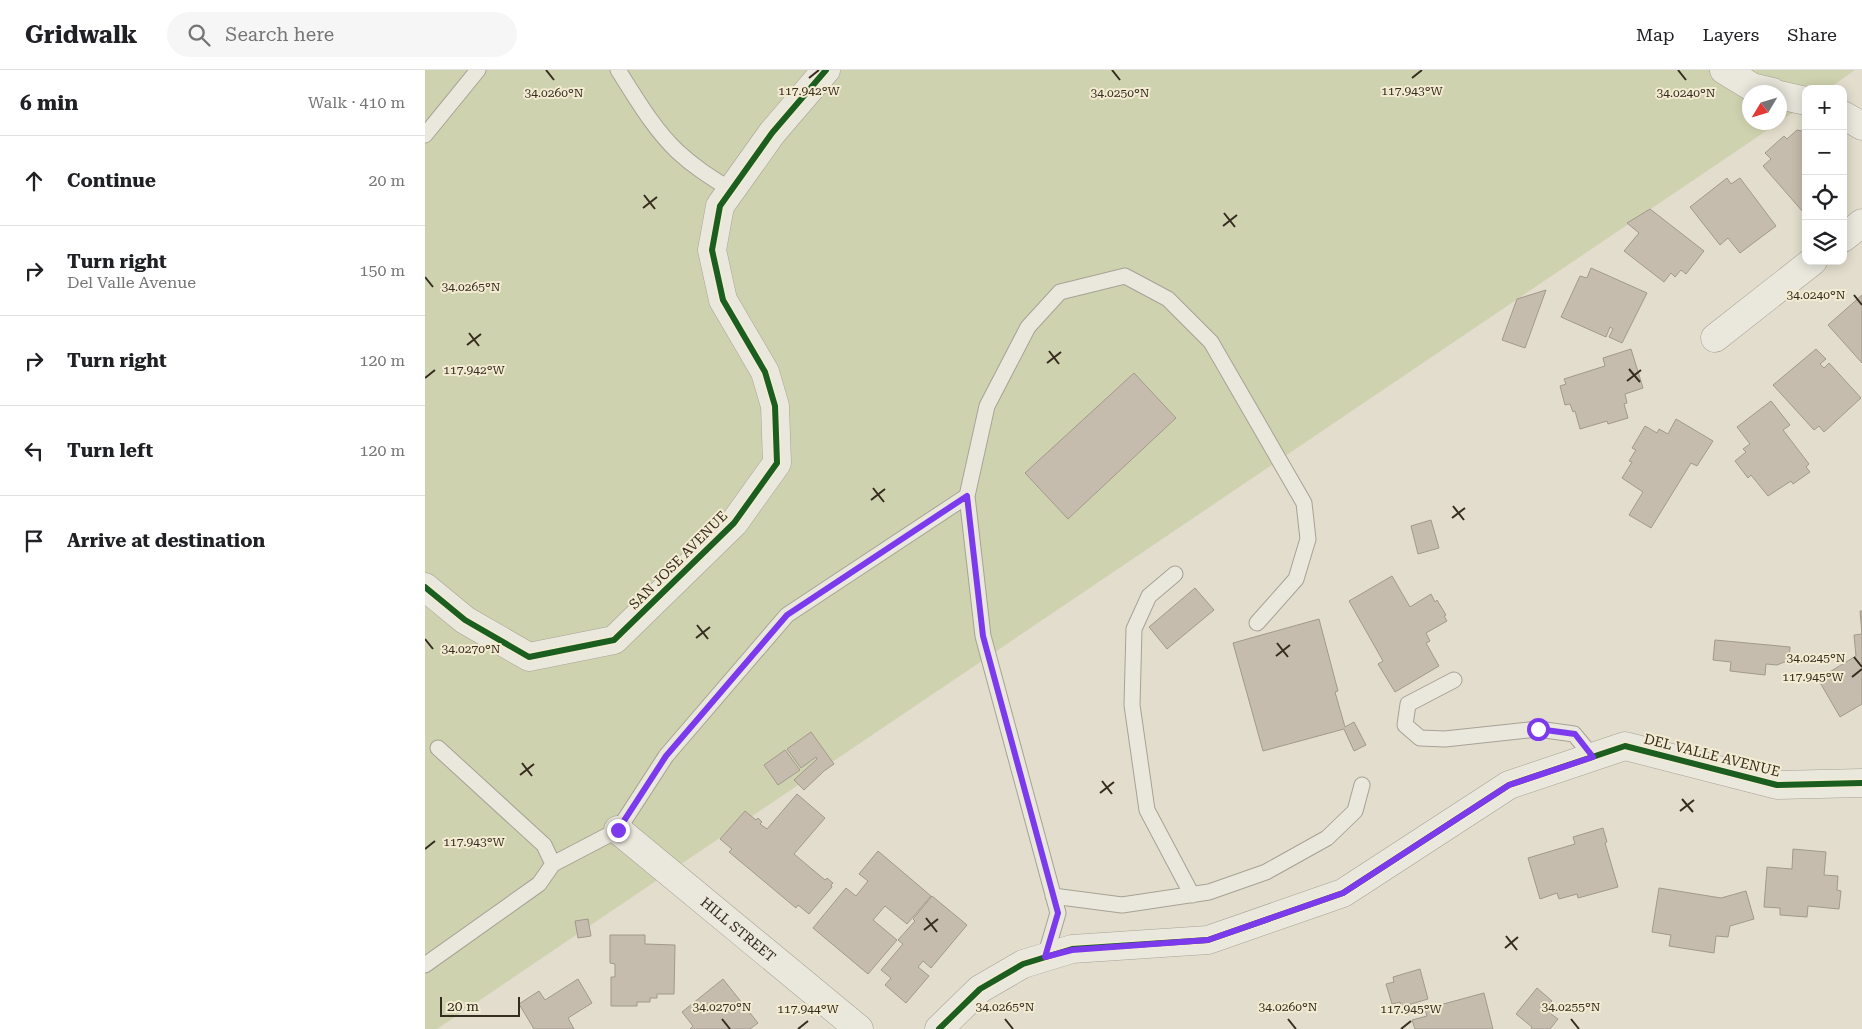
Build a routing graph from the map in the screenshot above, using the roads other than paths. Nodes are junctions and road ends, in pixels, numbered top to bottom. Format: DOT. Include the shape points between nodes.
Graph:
graph roads {
  1 [pos="478,70"];
  2 [pos="618,70"];
  3 [pos="826,70"];
  4 [pos="1724,70"];
  5 [pos="1749,85"];
  6 [pos="1787,96"];
  7 [pos="1802,100"];
  8 [pos="1847,117"];
  9 [pos="1862,126"];
  10 [pos="425,135"];
  11 [pos="731,190"];
  12 [pos="1862,223"];
  13 [pos="1847,235"];
  14 [pos="1808,265"];
  15 [pos="1715,338"];
  16 [pos="967,496"];
  17 [pos="1175,574"];
  18 [pos="425,587"];
  19 [pos="1257,623"];
  20 [pos="1454,680"];
  21 [pos="438,748"];
  22 [pos="1593,757"];
  23 [pos="1862,783"];
  24 [pos="1362,786"];
  25 [pos="618,830"];
  26 [pos="553,864"];
  27 [pos="1192,895"];
  28 [pos="1053,896"];
  29 [pos="1045,957"];
  30 [pos="425,965"];
  31 [pos="859,1029"];
  32 [pos="939,1029"];
  1 -- 10 [label="lane"];
  2 -- 11 [label="lane" via="657,128 677,151 699,170"];
  3 -- 11 [label="street, SAN JOSE AVENUE" via="772,133"];
  4 -- 5 [label="street"];
  6 -- 7 [label="street"];
  8 -- 9 [label="street"];
  11 -- 18 [label="street, SAN JOSE AVENUE" via="720,206 712,250 723,300 765,372 775,406 777,463 734,523 614,640 529,657 465,620"];
  12 -- 13 [label="street"];
  14 -- 15 [label="street"];
  16 -- 19 [label="lane" via="987,406 1028,327 1060,292 1125,276 1168,299 1211,342 1304,503 1308,539 1296,579"];
  16 -- 25 [label="lane" via="787,615 666,756"];
  16 -- 28 [label="lane" via="983,636"];
  17 -- 27 [label="lane" via="1149,596 1134,629 1132,705 1147,810"];
  20 -- 22 [label="lane" via="1408,704 1405,725 1420,738 1445,739 1538,729 1575,734"];
  21 -- 26 [label="lane" via="544,845"];
  22 -- 23 [label="street, DEL VALLE AVENUE" via="1625,746 1777,785"];
  22 -- 29 [label="street, DEL VALLE AVENUE" via="1509,785 1343,893 1208,940 1072,950"];
  24 -- 27 [label="lane" via="1355,811 1327,838 1266,872"];
  25 -- 26 [label="lane"];
  25 -- 31 [label="street, HILL STREET"];
  26 -- 30 [label="lane" via="539,884"];
  27 -- 28 [label="lane" via="1122,905"];
  28 -- 29 [label="lane" via="1058,913"];
  29 -- 32 [label="street, DEL VALLE AVENUE" via="1023,964 980,989"];
}
